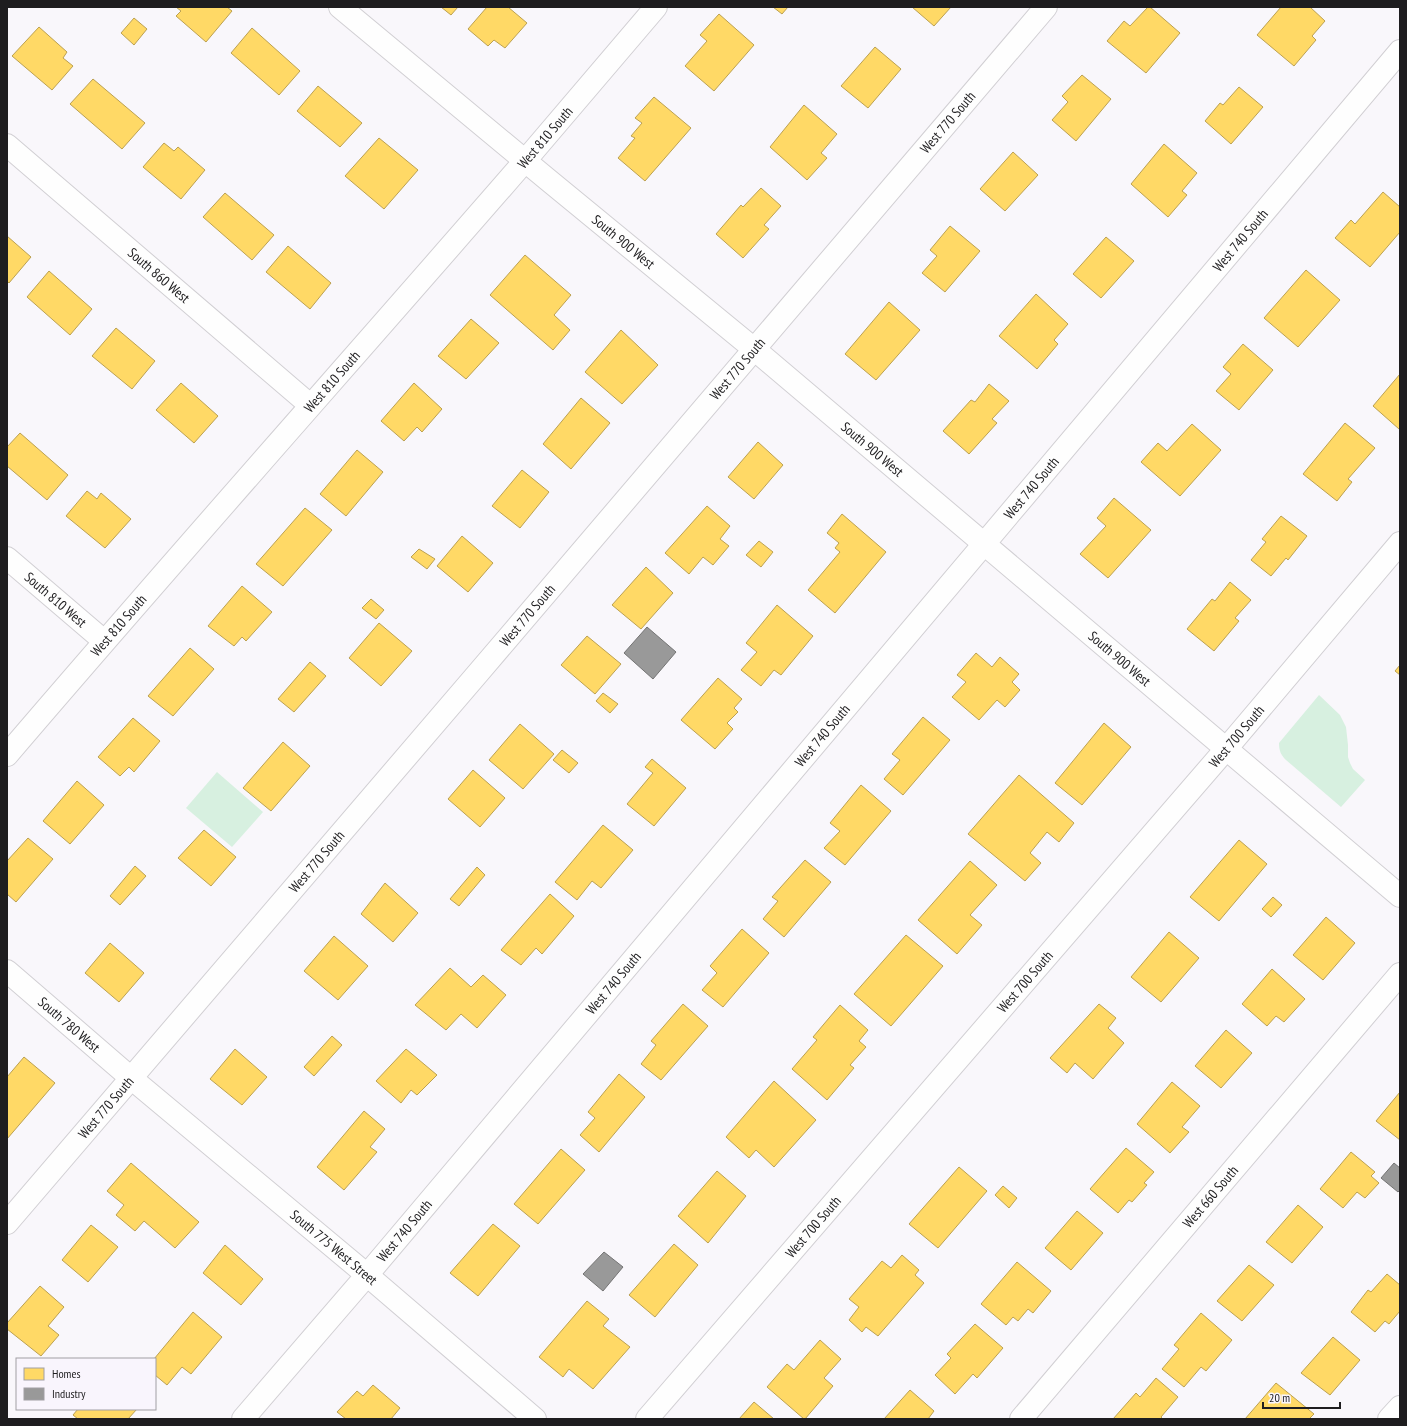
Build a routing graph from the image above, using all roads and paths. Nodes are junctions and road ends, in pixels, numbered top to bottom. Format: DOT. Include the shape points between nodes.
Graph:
graph roads {
  1 [pos="340,7"];
  2 [pos="656,7"];
  3 [pos="1046,7"];
  4 [pos="1400,51"];
  5 [pos="7,145"];
  6 [pos="525,161"];
  7 [pos="754,349"];
  8 [pos="310,405"];
  9 [pos="1400,543"];
  10 [pos="985,544"];
  11 [pos="7,558"];
  12 [pos="104,641"];
  13 [pos="1226,749"];
  14 [pos="7,755"];
  15 [pos="1400,896"];
  16 [pos="7,971"];
  17 [pos="1400,974"];
  18 [pos="131,1078"];
  19 [pos="7,1223"];
  20 [pos="367,1275"];
  21 [pos="1400,1407"];
  22 [pos="243,1419"];
  23 [pos="535,1419"];
  24 [pos="647,1419"];
  25 [pos="1021,1419"];
  26 [pos="1389,1419"];
  1 -- 6 [label="street, South 900 West"];
  2 -- 6 [label="street, West 810 South"];
  3 -- 7 [label="street, West 770 South"];
  4 -- 10 [label="street, West 740 South"];
  5 -- 8 [label="street, South 860 West"];
  6 -- 7 [label="street, South 900 West"];
  6 -- 8 [label="street, West 810 South"];
  7 -- 10 [label="street, South 900 West"];
  7 -- 18 [label="street, West 770 South"];
  8 -- 12 [label="street, West 810 South"];
  9 -- 13 [label="street, West 700 South"];
  10 -- 13 [label="street, South 900 West"];
  10 -- 20 [label="street, West 740 South"];
  11 -- 12 [label="street, South 810 West"];
  12 -- 14 [label="street, West 810 South"];
  13 -- 15 [label="street, South 900 West"];
  13 -- 24 [label="street, West 700 South"];
  16 -- 18 [label="street, South 780 West"];
  17 -- 25 [label="street, West 660 South"];
  18 -- 19 [label="street, West 770 South"];
  18 -- 20 [label="street, South 775 West Street"];
  20 -- 22 [label="street, West 740 South"];
  20 -- 23 [label="street, South 775 West Street"];
  21 -- 26 [label="street"];
}
